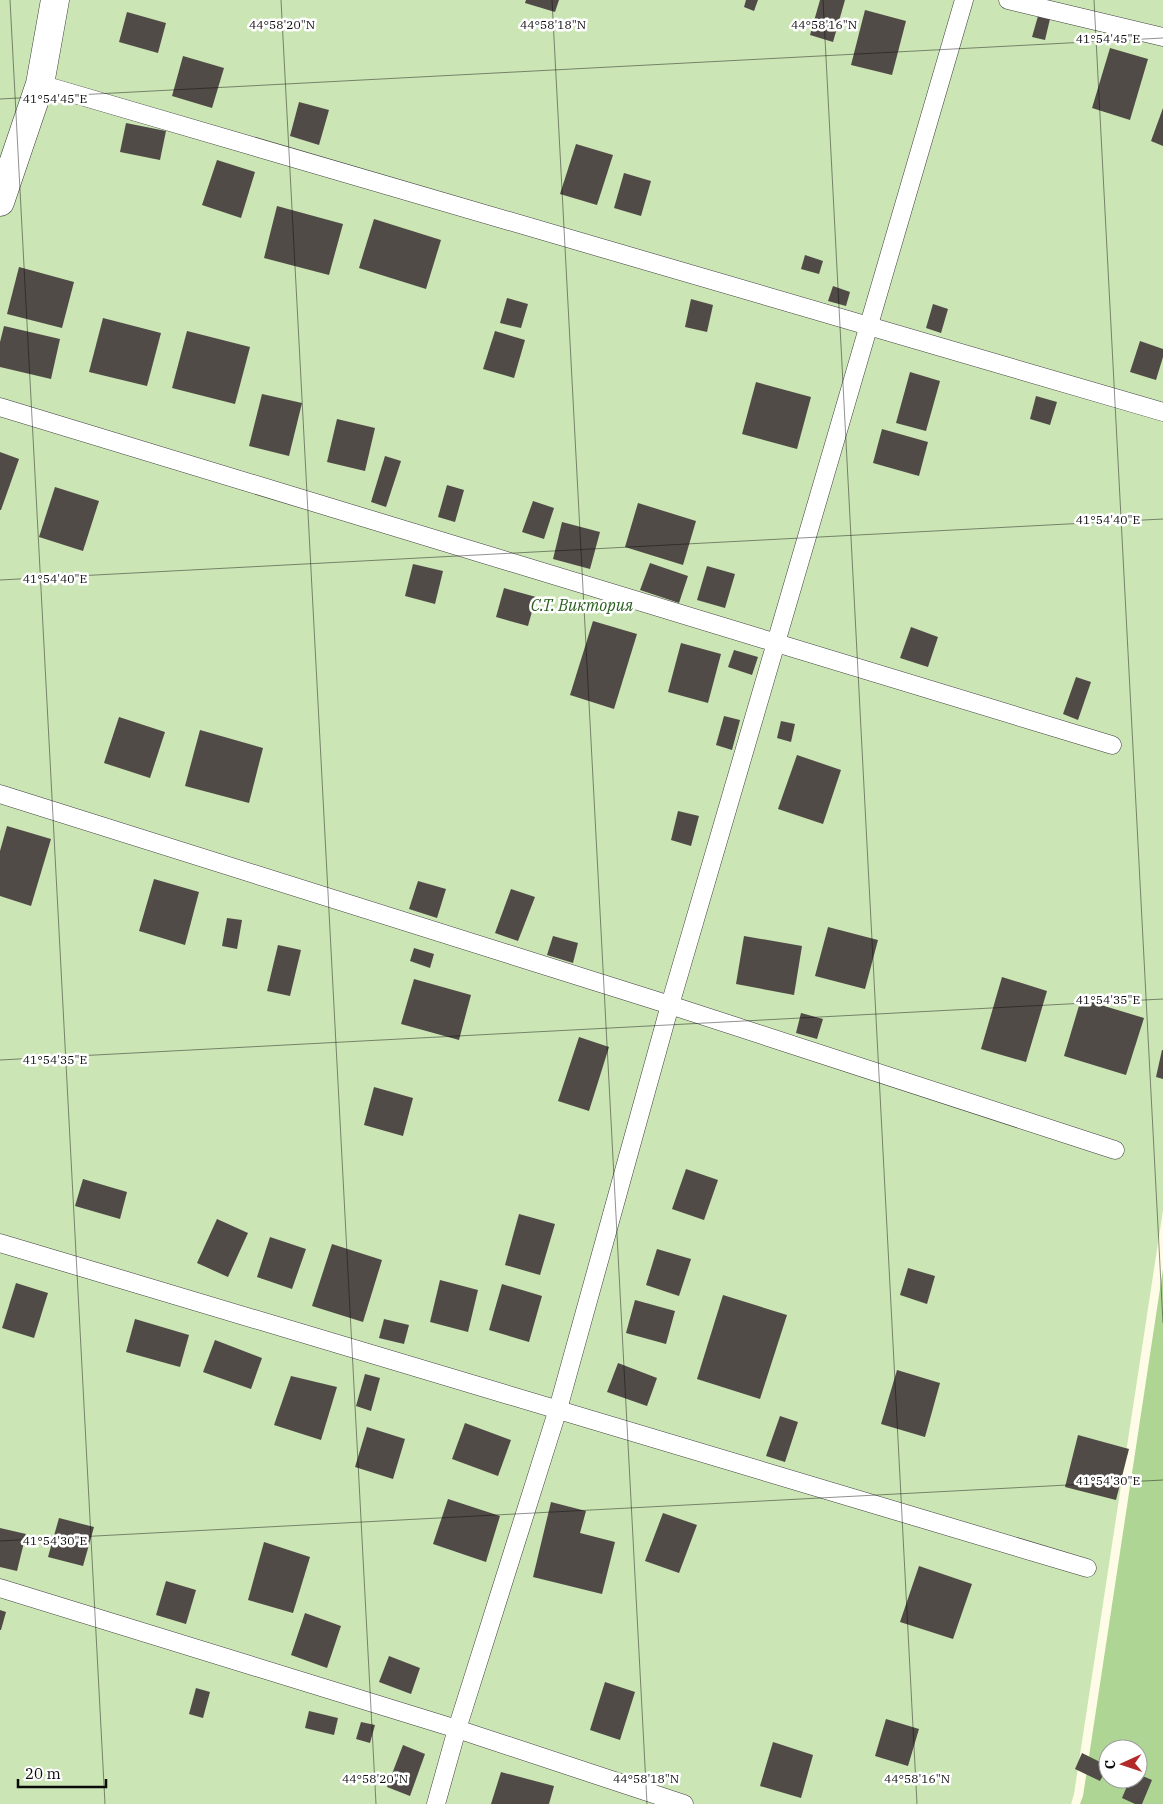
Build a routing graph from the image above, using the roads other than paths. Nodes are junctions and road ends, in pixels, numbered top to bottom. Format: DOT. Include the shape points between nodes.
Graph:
graph roads {
  1 [pos="55,0"];
  2 [pos="964,0"];
  3 [pos="1008,0"];
  4 [pos="1163,36"];
  5 [pos="40,84"];
  6 [pos="0,202"];
  7 [pos="869,326"];
  8 [pos="0,407"];
  9 [pos="1163,412"];
  10 [pos="777,642"];
  11 [pos="1112,745"];
  12 [pos="0,794"];
  13 [pos="670,1005"];
  14 [pos="1115,1150"];
  15 [pos="0,1243"];
  16 [pos="558,1409"];
  17 [pos="1087,1568"];
  18 [pos="0,1588"];
  19 [pos="457,1729"];
  20 [pos="436,1804"];
  21 [pos="684,1804"];
  1 -- 5 [label="street"];
  2 -- 7 [label="lane"];
  3 -- 4 [label="lane"];
  5 -- 6 [label="street"];
  5 -- 7 [label="lane"];
  7 -- 9 [label="lane"];
  7 -- 10 [label="lane"];
  8 -- 10 [label="lane"];
  10 -- 11 [label="lane"];
  10 -- 13 [label="lane"];
  12 -- 13 [label="lane"];
  13 -- 14 [label="lane"];
  13 -- 16 [label="lane"];
  15 -- 16 [label="lane"];
  16 -- 17 [label="lane"];
  16 -- 19 [label="lane"];
  18 -- 19 [label="lane"];
  19 -- 20 [label="lane"];
  19 -- 21 [label="lane"];
}
